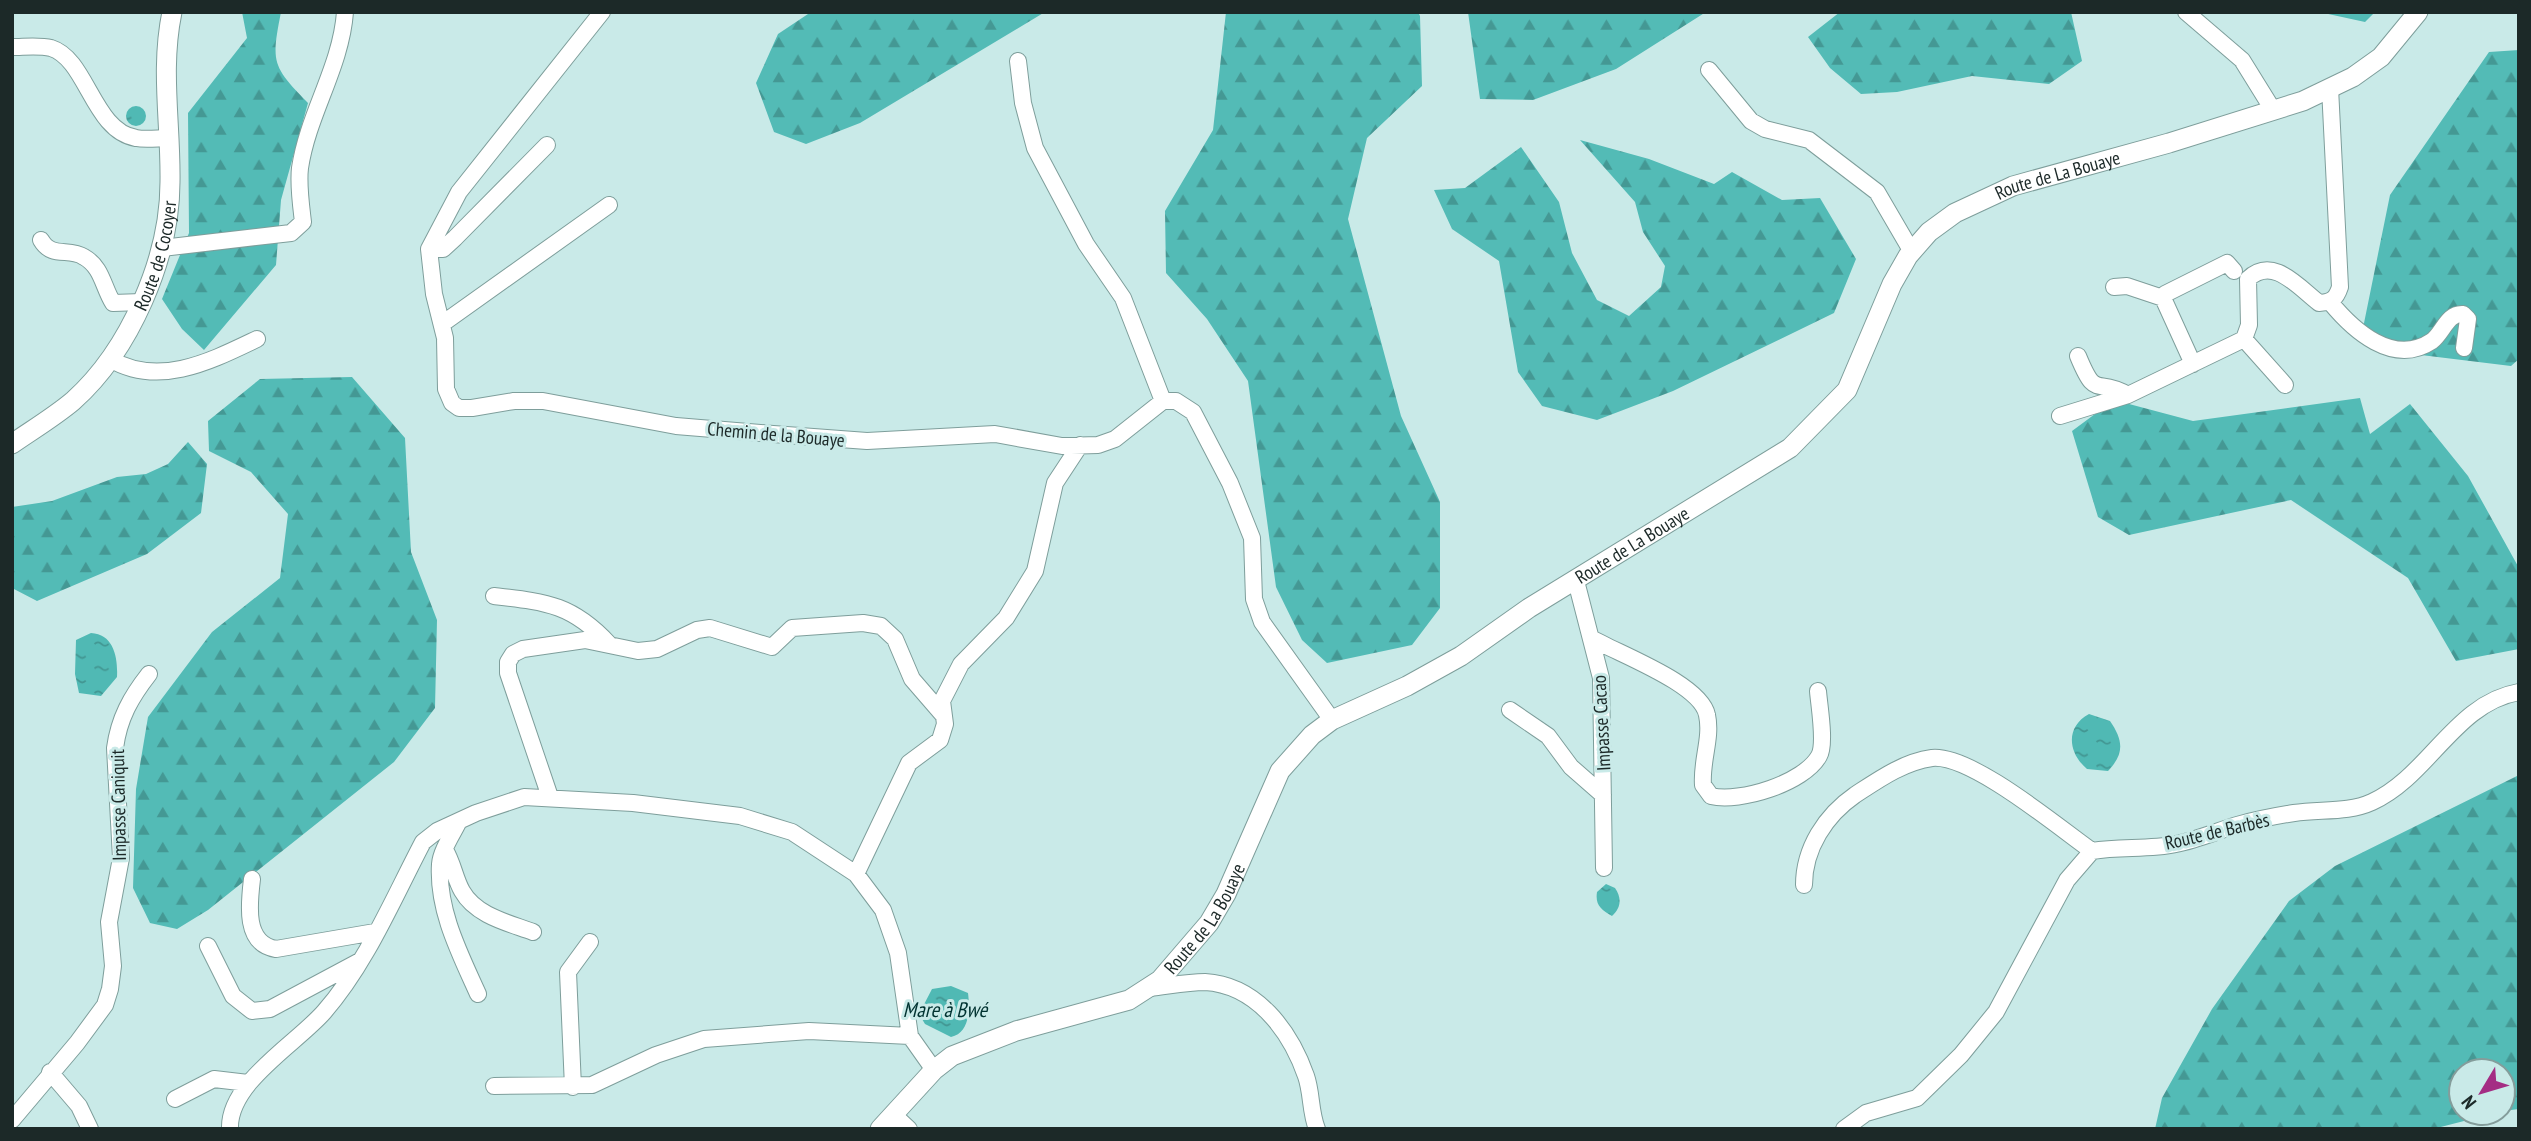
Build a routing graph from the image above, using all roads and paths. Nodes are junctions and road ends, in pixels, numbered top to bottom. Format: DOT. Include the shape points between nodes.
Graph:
graph roads {
  1 [pos="172,12"];
  2 [pos="345,12"];
  3 [pos="602,12"];
  4 [pos="2186,12"];
  5 [pos="2418,12"];
  6 [pos="12,47"];
  7 [pos="1018,61"];
  8 [pos="1710,70"];
  9 [pos="2330,88"];
  10 [pos="2273,110"];
  11 [pos="169,138"];
  12 [pos="547,145"];
  13 [pos="609,205"];
  14 [pos="41,240"];
  15 [pos="162,248"];
  16 [pos="429,249"];
  17 [pos="1912,252"];
  18 [pos="2234,271"];
  19 [pos="2114,287"];
  20 [pos="2163,298"];
  21 [pos="142,302"];
  22 [pos="2330,302"];
  23 [pos="442,324"];
  24 [pos="257,339"];
  25 [pos="2244,339"];
  26 [pos="2464,348"];
  27 [pos="2078,356"];
  28 [pos="110,359"];
  29 [pos="2193,364"];
  30 [pos="2285,385"];
  31 [pos="2128,395"];
  32 [pos="1163,401"];
  33 [pos="2060,416"];
  34 [pos="12,444"];
  35 [pos="1080,445"];
  36 [pos="1576,581"];
  37 [pos="494,596"];
  38 [pos="1593,639"];
  39 [pos="609,644"];
  40 [pos="149,674"];
  41 [pos="1818,691"];
  42 [pos="2519,692"];
  43 [pos="1510,710"];
  44 [pos="944,716"];
  45 [pos="1332,720"];
  46 [pos="1603,795"];
  47 [pos="550,797"];
  48 [pos="457,823"];
  49 [pos="445,850"];
  50 [pos="2092,851"];
  51 [pos="1604,868"];
  52 [pos="856,874"];
  53 [pos="251,879"];
  54 [pos="1804,885"];
  55 [pos="375,932"];
  56 [pos="533,932"];
  57 [pos="590,942"];
  58 [pos="208,946"];
  59 [pos="358,962"];
  60 [pos="1150,988"];
  61 [pos="478,994"];
  62 [pos="910,1036"];
  63 [pos="934,1070"];
  64 [pos="50,1072"];
  65 [pos="248,1083"];
  66 [pos="494,1086"];
  67 [pos="573,1087"];
  68 [pos="175,1099"];
  69 [pos="894,1115"];
  70 [pos="12,1120"];
  71 [pos="90,1129"];
  72 [pos="230,1129"];
  73 [pos="880,1129"];
  74 [pos="909,1129"];
  75 [pos="1317,1129"];
  76 [pos="1844,1129"];
  1 -- 11 [label="main road, Route de Cocoyer" via="164,67"];
  2 -- 15 [label="street" via="343,36 300,170 300,227 291,233"];
  3 -- 16 [label="street" via="458,192"];
  4 -- 10 [label="street" via="2242,60"];
  5 -- 9 [label="main road, Route de La Bouaye" via="2381,57"];
  6 -- 11 [label="street" via="52,48 116,128 136,138"];
  7 -- 32 [label="street" via="1035,148 1086,244 1123,298"];
  8 -- 17 [label="street" via="1751,121 1809,140 1877,192"];
  9 -- 10 [label="main road, Route de La Bouaye"];
  9 -- 22 [label="street" via="2340,287"];
  10 -- 17 [label="main road, Route de La Bouaye" via="1981,198 1929,232"];
  11 -- 15 [label="main road, Route de Cocoyer" via="169,207"];
  12 -- 16 [label="street" via="455,238 443,248"];
  13 -- 23 [label="street"];
  14 -- 21 [label="street" via="55,253 82,255 92,262 117,305"];
  15 -- 21 [label="main road, Route de Cocoyer"];
  16 -- 23 [label="street, Chemin de la Bouaye"];
  17 -- 36 [label="main road, Route de La Bouaye" via="1892,284 1847,390 1820,420 1780,454"];
  18 -- 20 [label="street" via="2227,263"];
  19 -- 20 [label="street" via="2127,286"];
  20 -- 29 [label="street"];
  21 -- 28 [label="main road, Route de Cocoyer"];
  22 -- 25 [label="street" via="2319,303 2275,269 2264,268 2248,279 2249,325"];
  22 -- 26 [label="street" via="2350,326 2390,348 2414,349 2433,341 2452,317 2463,314 2468,318"];
  23 -- 35 [label="street, Chemin de la Bouaye" via="446,389 459,408 543,401 677,426 796,436 867,440 995,434"];
  24 -- 28 [label="street" via="210,362 164,372 141,372"];
  25 -- 29 [label="street"];
  25 -- 30 [label="street"];
  27 -- 31 [label="street" via="2091,384 2115,387"];
  28 -- 34 [label="main road, Route de Cocoyer" via="75,399"];
  29 -- 31 [label="street"];
  31 -- 33 [label="street"];
  32 -- 35 [label="street, Chemin de la Bouaye" via="1115,439"];
  32 -- 45 [label="street" via="1176,401 1199,422 1252,538 1254,599 1262,622"];
  35 -- 44 [label="street" via="1055,483 1035,571 1006,618 961,664 942,701"];
  36 -- 38 [label="street, Impasse Cacao"];
  36 -- 45 [label="main road, Route de La Bouaye" via="1434,672"];
  37 -- 39 [label="street" via="566,608"];
  38 -- 41 [label="street" via="1664,675 1702,703 1708,732 1703,785 1711,796 1725,800 1795,778 1820,754"];
  38 -- 46 [label="street, Impasse Cacao" via="1601,678"];
  39 -- 44 [label="street" via="638,651 657,649 710,628 772,647 792,628 881,626 895,639 912,679"];
  39 -- 47 [label="street" via="585,640 523,649 508,662"];
  40 -- 64 [label="street, Impasse Caniquit" via="130,699 117,730 121,858 108,922 113,966 110,989 105,1005"];
  42 -- 50 [label="street, Route de Barbès" via="2501,695 2474,713 2402,782 2355,809 2296,813 2175,845"];
  43 -- 46 [label="street" via="1548,736 1571,767"];
  44 -- 52 [label="street" via="940,740 909,763"];
  45 -- 60 [label="main road, Route de La Bouaye" via="1280,771 1209,923"];
  46 -- 51 [label="street, Impasse Cacao"];
  47 -- 48 [label="street" via="505,802"];
  47 -- 52 [label="street" via="740,816 792,832"];
  48 -- 49 [label="street"];
  48 -- 55 [label="street" via="423,842"];
  49 -- 56 [label="street" via="471,903"];
  49 -- 61 [label="street" via="440,861 443,896 452,935"];
  50 -- 54 [label="street" via="1986,776 1946,758 1931,758 1888,773 1836,808 1813,843"];
  50 -- 76 [label="street" via="2067,880 1996,1012 1961,1055 1917,1098 1866,1113"];
  52 -- 62 [label="street" via="876,898 888,923 902,969"];
  53 -- 55 [label="street" via="254,933 266,947"];
  55 -- 59 [label="street"];
  57 -- 67 [label="street" via="568,972"];
  58 -- 59 [label="street" via="233,996 252,1011 270,1009"];
  59 -- 65 [label="street" via="324,1012"];
  60 -- 63 [label="main road, Route de La Bouaye" via="1129,1000 976,1044"];
  60 -- 75 [label="street" via="1204,982 1239,989 1258,1001 1290,1044 1306,1076"];
  62 -- 63 [label="street"];
  62 -- 67 [label="street" via="809,1031 704,1039 592,1085"];
  63 -- 69 [label="main road, Route de La Bouaye"];
  64 -- 70 [label="street, Impasse Caniquit"];
  64 -- 71 [label="street" via="79,1107"];
  65 -- 68 [label="street" via="214,1079"];
  65 -- 72 [label="street" via="234,1105"];
  66 -- 67 [label="street"];
  69 -- 73 [label="main road, Route de La Bouaye"];
  69 -- 74 [label="street"];
}
